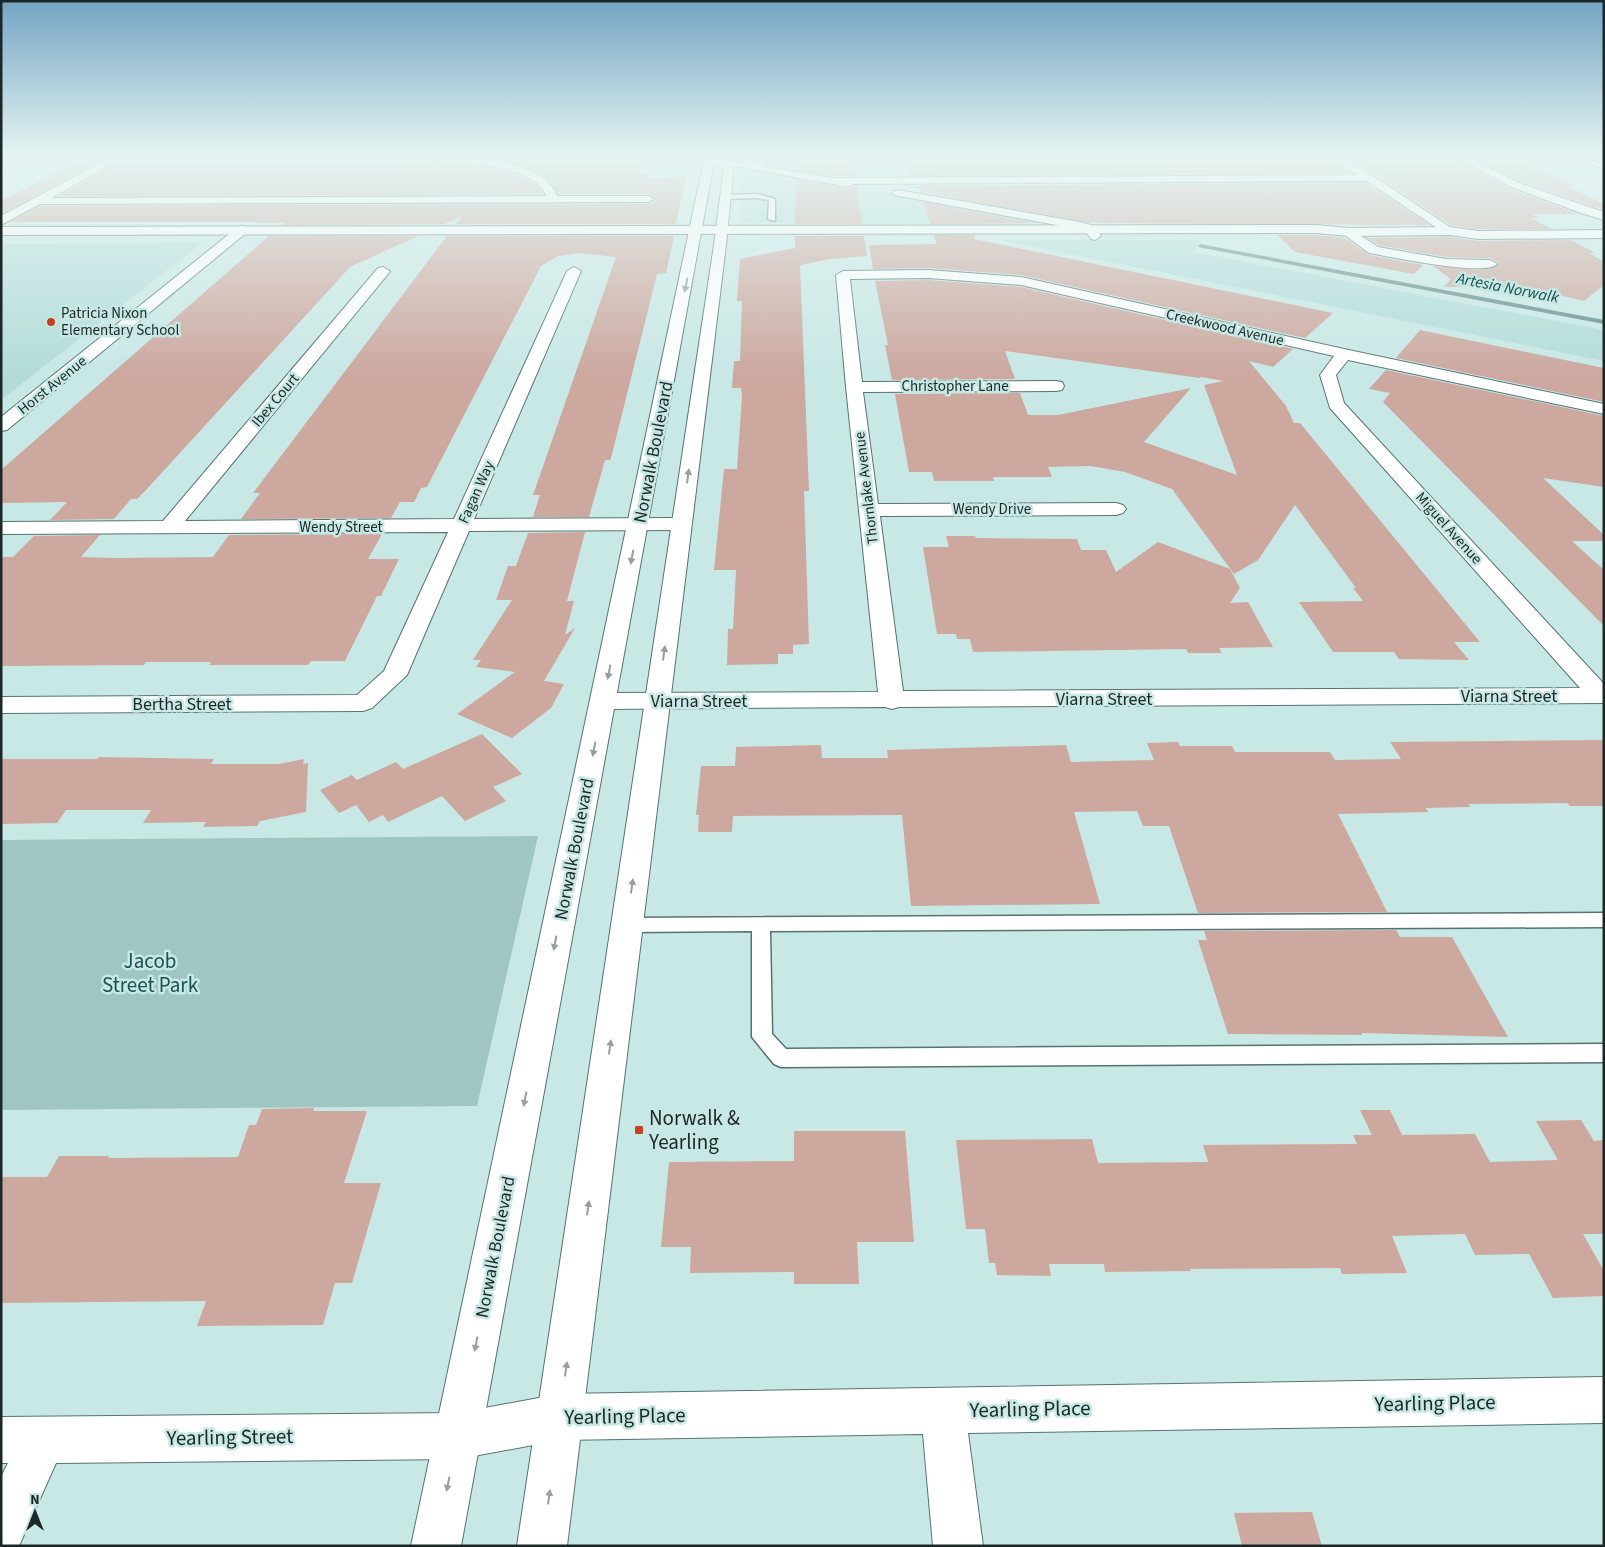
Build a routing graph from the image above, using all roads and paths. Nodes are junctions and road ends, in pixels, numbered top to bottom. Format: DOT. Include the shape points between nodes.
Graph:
graph roads {
  1 [pos="1078,230"];
  2 [pos="1453,230"];
  3 [pos="1,231"];
  4 [pos="1450,231"];
  5 [pos="1349,232"];
  6 [pos="696,233"];
  7 [pos="721,233"];
  8 [pos="1092,233"];
  9 [pos="237,234"];
  10 [pos="1604,234"];
  11 [pos="1,239"];
  12 [pos="1490,264"];
  13 [pos="383,271"];
  14 [pos="574,271"];
  15 [pos="843,275"];
  16 [pos="1021,281"];
  17 [pos="1008,292"];
  18 [pos="1344,354"];
  19 [pos="1056,386"];
  20 [pos="854,387"];
  21 [pos="1604,409"];
  22 [pos="1,426"];
  23 [pos="1116,509"];
  24 [pos="869,510"];
  25 [pos="638,524"];
  26 [pos="682,524"];
  27 [pos="461,526"];
  28 [pos="1,528"];
  29 [pos="168,528"];
  30 [pos="1602,695"];
  31 [pos="603,701"];
  32 [pos="657,701"];
  33 [pos="892,701"];
  34 [pos="363,703"];
  35 [pos="1,705"];
  36 [pos="1604,920"];
  37 [pos="761,924"];
  38 [pos="627,925"];
  39 [pos="1604,1053"];
  40 [pos="1604,1400"];
  41 [pos="942,1411"];
  42 [pos="560,1417"];
  43 [pos="458,1436"];
  44 [pos="22,1439"];
  45 [pos="1,1531"];
  46 [pos="436,1546"];
  47 [pos="542,1546"];
  48 [pos="958,1546"];
  1 -- 8 [label="street"];
  2 -- 4 [label="street"];
  3 -- 9 [label="street"];
  4 -- 5 [label="street"];
  4 -- 10 [label="street" via="1478,235"];
  5 -- 8 [label="street" via="1322,236"];
  5 -- 12 [label="street" via="1374,250 1446,263"];
  6 -- 7 [label="street"];
  6 -- 9 [label="street"];
  6 -- 25 [label="street, Norwalk Boulevard, one-way"];
  7 -- 8 [label="street"];
  26 -- 7 [label="street, Norwalk Boulevard, one-way"];
  9 -- 11 [label="street"];
  9 -- 22 [label="street, Horst Avenue"];
  13 -- 29 [label="street, Ibex Court"];
  14 -- 27 [label="street, Fagan Way"];
  15 -- 16 [label="street, Creekwood Avenue" via="928,274"];
  15 -- 20 [label="street, Thornlake Avenue"];
  16 -- 17 [label="street"];
  16 -- 18 [label="street, Creekwood Avenue"];
  18 -- 21 [label="street, Creekwood Avenue"];
  18 -- 30 [label="street, Miguel Avenue" via="1328,375 1336,404"];
  19 -- 20 [label="street, Christopher Lane"];
  20 -- 24 [label="street, Thornlake Avenue"];
  23 -- 24 [label="street, Wendy Drive"];
  24 -- 33 [label="street, Thornlake Avenue"];
  25 -- 26 [label="street, Wendy Street"];
  25 -- 27 [label="street, Wendy Street"];
  25 -- 31 [label="street, Norwalk Boulevard, one-way"];
  32 -- 26 [label="street, Norwalk Boulevard, one-way"];
  27 -- 29 [label="street, Wendy Street"];
  27 -- 34 [label="street, Fagan Way" via="395,675"];
  28 -- 29 [label="street, Wendy Street"];
  30 -- 33 [label="street, Viarna Street"];
  31 -- 32 [label="street, Viarna Street"];
  31 -- 43 [label="street, Norwalk Boulevard, one-way"];
  32 -- 33 [label="street, Viarna Street"];
  38 -- 32 [label="street, Norwalk Boulevard, one-way"];
  34 -- 35 [label="street, Bertha Street"];
  36 -- 37 [label="lane"];
  37 -- 38 [label="lane"];
  37 -- 39 [label="lane" via="762,1037 780,1058"];
  42 -- 38 [label="street, Norwalk Boulevard, one-way"];
  40 -- 41 [label="street, Yearling Place"];
  41 -- 42 [label="street, Yearling Place"];
  41 -- 48 [label="street"];
  42 -- 43 [label="street, Yearling Place"];
  47 -- 42 [label="street, Norwalk Boulevard, one-way"];
  43 -- 44 [label="street, Yearling Street"];
  43 -- 46 [label="street, Norwalk Boulevard, one-way"];
  44 -- 45 [label="street"];
}
